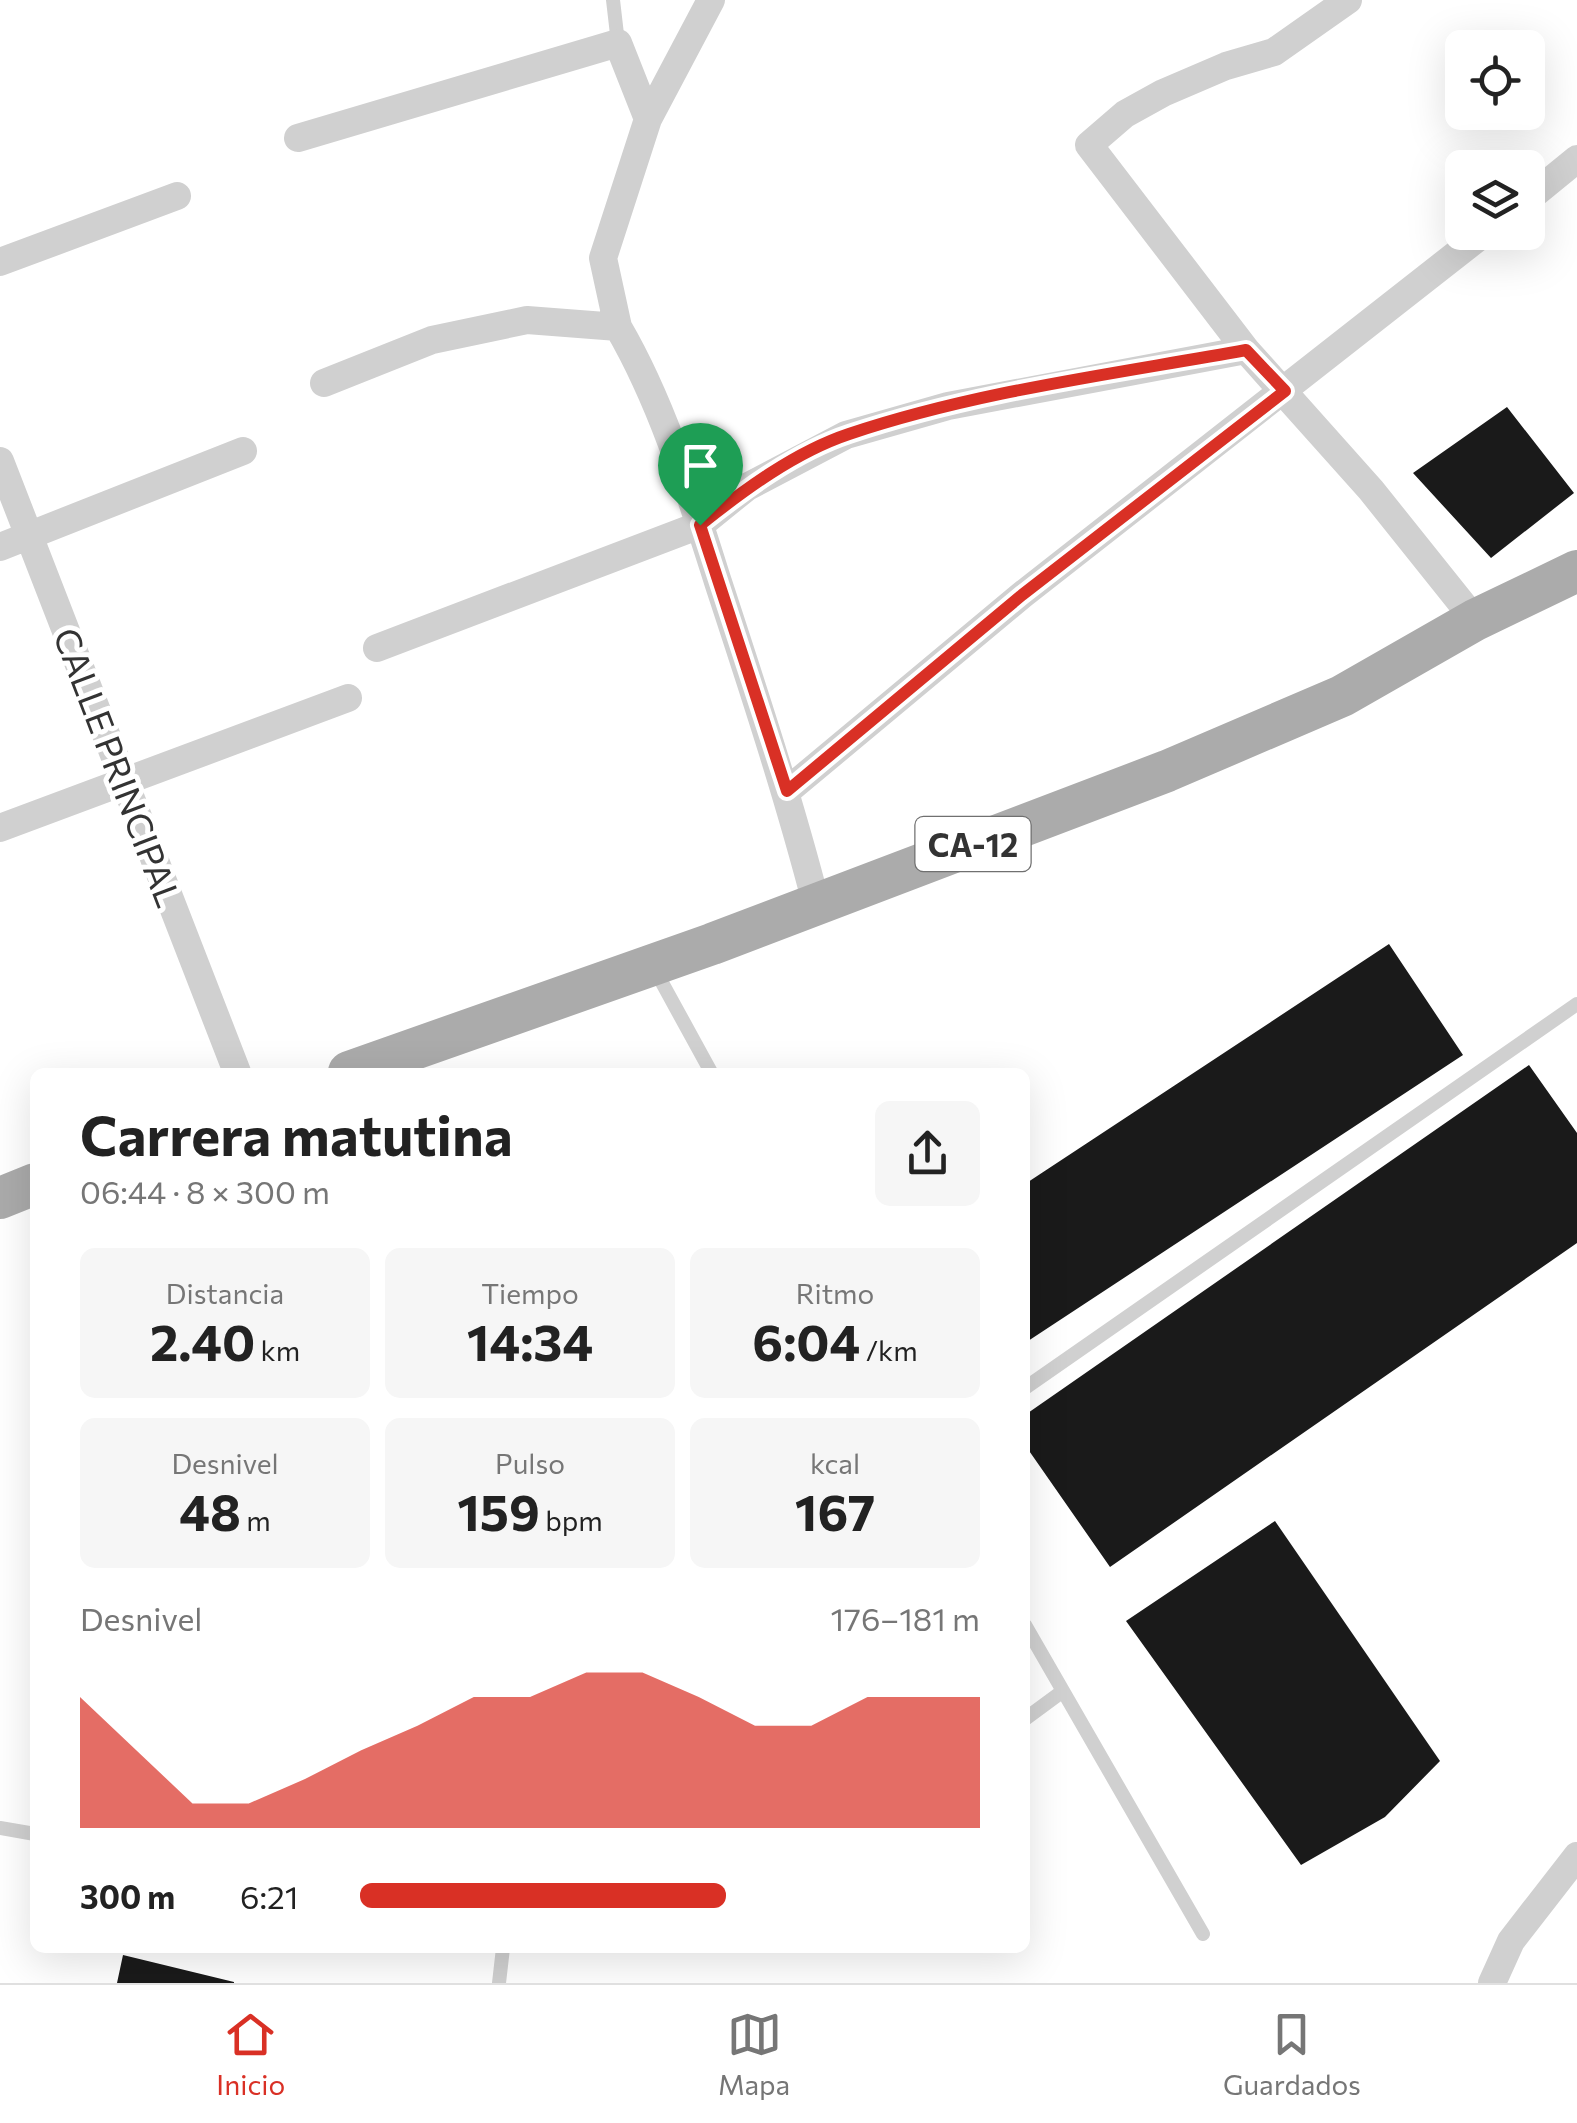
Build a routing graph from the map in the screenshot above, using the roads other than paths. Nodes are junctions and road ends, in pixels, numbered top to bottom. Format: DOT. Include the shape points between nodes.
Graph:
graph roads {
  1 [pos="613,0"];
  2 [pos="711,0"];
  3 [pos="1348,0"];
  4 [pos="618,43"];
  5 [pos="648,119"];
  6 [pos="298,138"];
  7 [pos="1577,159"];
  8 [pos="1545,184"];
  9 [pos="178,196"];
  10 [pos="1462,250"];
  11 [pos="0,262"];
  12 [pos="618,327"];
  13 [pos="1246,350"];
  14 [pos="324,383"];
  15 [pos="1285,391"];
  16 [pos="243,452"];
  17 [pos="0,461"];
  18 [pos="700,525"];
  19 [pos="29,535"];
  20 [pos="0,546"];
  21 [pos="1577,571"];
  22 [pos="1474,620"];
  23 [pos="377,648"];
  24 [pos="348,698"];
  25 [pos="124,780"];
  26 [pos="787,791"];
  27 [pos="0,828"];
  28 [pos="816,903"];
  29 [pos="652,966"];
  30 [pos="1577,1004"];
  31 [pos="236,1068"];
  32 [pos="360,1068"];
  33 [pos="709,1068"];
  34 [pos="30,1186"];
  35 [pos="0,1198"];
  36 [pos="1030,1385"];
  37 [pos="1030,1635"];
  38 [pos="1063,1691"];
  39 [pos="1030,1715"];
  40 [pos="0,1828"];
  41 [pos="30,1833"];
  42 [pos="1577,1856"];
  43 [pos="1203,1934"];
  44 [pos="502,1953"];
  45 [pos="499,1983"];
  46 [pos="1492,1983"];
  1 -- 4 [label="lane"];
  2 -- 5 [label="street"];
  3 -- 13 [label="street" via="1274,52 1226,66 1125,114 1089,146"];
  4 -- 5 [label="street"];
  4 -- 6 [label="street"];
  5 -- 12 [label="street" via="603,258"];
  7 -- 8 [label="street"];
  9 -- 11 [label="street"];
  10 -- 15 [label="street"];
  12 -- 14 [label="street" via="527,320 432,340"];
  12 -- 18 [label="street"];
  13 -- 15 [label="street"];
  13 -- 18 [label="street" via="948,406 846,435 747,487"];
  15 -- 22 [label="street"];
  15 -- 26 [label="street" via="1022,595"];
  16 -- 19 [label="street"];
  17 -- 19 [label="street, CALLE PRINCIPAL"];
  18 -- 23 [label="street"];
  18 -- 26 [label="street"];
  19 -- 20 [label="street"];
  19 -- 25 [label="street, CALLE PRINCIPAL"];
  21 -- 22 [label="main road, CA-12"];
  22 -- 28 [label="main road, CA-12" via="1342,696"];
  24 -- 25 [label="street"];
  25 -- 27 [label="street"];
  25 -- 31 [label="street, CALLE PRINCIPAL"];
  26 -- 28 [label="street"];
  28 -- 29 [label="main road, CA-12"];
  29 -- 32 [label="main road, CA-12"];
  29 -- 33 [label="lane"];
  30 -- 36 [label="lane"];
  34 -- 35 [label="main road"];
  37 -- 38 [label="lane"];
  38 -- 39 [label="lane"];
  38 -- 43 [label="lane"];
  40 -- 41 [label="lane"];
  42 -- 46 [label="street" via="1511,1941"];
  44 -- 45 [label="lane"];
}
